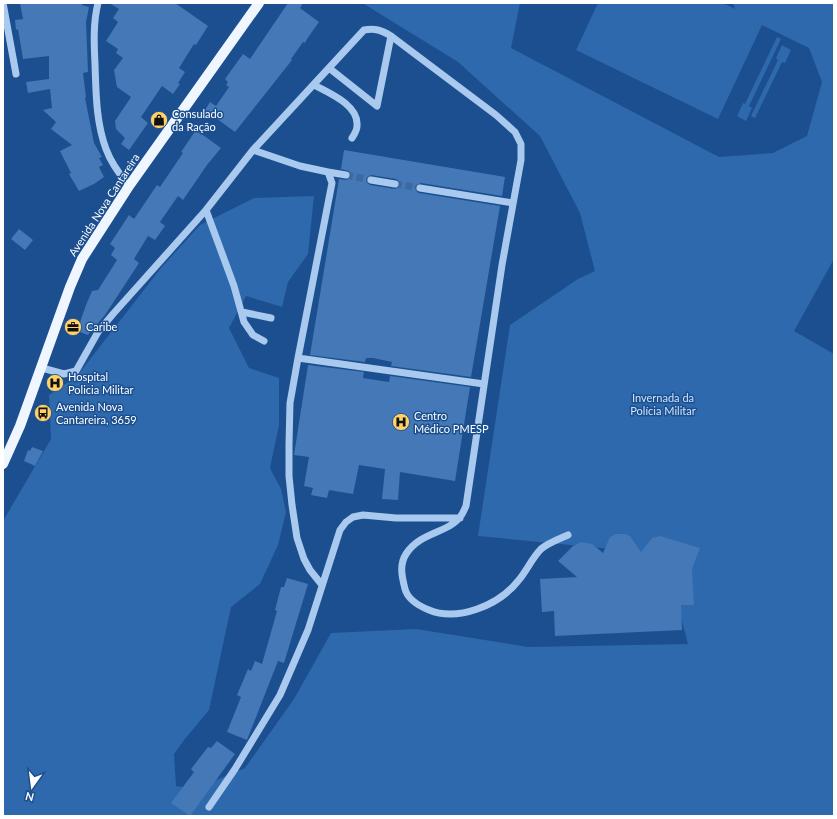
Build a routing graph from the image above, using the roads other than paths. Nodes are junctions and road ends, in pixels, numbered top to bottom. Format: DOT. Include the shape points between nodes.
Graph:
graph roads {
  1 [pos="3,3"];
  2 [pos="98,3"];
  3 [pos="259,3"];
  4 [pos="391,36"];
  5 [pos="329,68"];
  6 [pos="16,74"];
  7 [pos="314,85"];
  8 [pos="352,138"];
  9 [pos="253,150"];
  10 [pos="328,172"];
  11 [pos="346,175"];
  12 [pos="371,180"];
  13 [pos="395,184"];
  14 [pos="129,186"];
  15 [pos="420,188"];
  16 [pos="513,203"];
  17 [pos="206,210"];
  18 [pos="242,312"];
  19 [pos="270,318"];
  20 [pos="264,341"];
  21 [pos="298,358"];
  22 [pos="42,368"];
  23 [pos="484,384"];
  24 [pos="4,459"];
  25 [pos="460,518"];
  26 [pos="568,535"];
  27 [pos="322,585"];
  28 [pos="209,807"];
  1 -- 6 [label="street"];
  2 -- 14 [label="street" via="94,42 99,127 117,170"];
  3 -- 14 [label="main road, Avenida Nova Cantareira"];
  4 -- 5 [label="street" via="381,30 364,30"];
  4 -- 5 [label="street" via="376,106"];
  4 -- 16 [label="street" via="515,132 521,144 521,160"];
  5 -- 7 [label="street"];
  7 -- 8 [label="street" via="338,98 354,112 357,126"];
  7 -- 9 [label="street"];
  9 -- 10 [label="street" via="300,166"];
  9 -- 17 [label="street"];
  10 -- 11 [label="street"];
  10 -- 21 [label="street" via="332,183"];
  12 -- 13 [label="street"];
  14 -- 22 [label="main road, Avenida Nova Cantareira" via="82,259"];
  15 -- 16 [label="street"];
  16 -- 23 [label="street"];
  17 -- 18 [label="street"];
  17 -- 22 [label="street" via="98,332 76,371 64,374"];
  18 -- 19 [label="street"];
  18 -- 20 [label="street" via="244,322 253,335"];
  21 -- 23 [label="street"];
  21 -- 27 [label="street" via="290,410 289,476 298,538 304,559"];
  22 -- 24 [label="main road, Avenida Nova Cantareira" via="20,426"];
  23 -- 25 [label="street" via="466,506"];
  25 -- 26 [label="street" via="418,541 406,554 401,573 406,593 418,606 435,613 452,615 470,612 499,599 517,583 541,549"];
  25 -- 27 [label="street" via="364,515 353,517 340,530"];
  27 -- 28 [label="street" via="308,630 280,695"];
}
